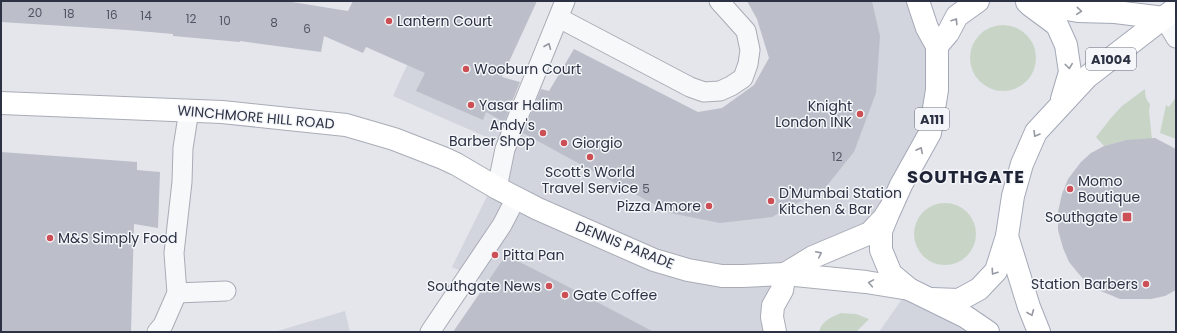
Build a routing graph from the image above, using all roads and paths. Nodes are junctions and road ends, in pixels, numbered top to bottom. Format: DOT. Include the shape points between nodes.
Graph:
graph roads {
  1 [pos="719,1"];
  2 [pos="918,1"];
  3 [pos="978,1"];
  4 [pos="1025,2"];
  5 [pos="562,9"];
  6 [pos="1170,13"];
  7 [pos="1176,38"];
  8 [pos="938,46"];
  9 [pos="1,103"];
  10 [pos="1061,104"];
  11 [pos="189,110"];
  12 [pos="901,184"];
  13 [pos="497,188"];
  14 [pos="516,198"];
  15 [pos="1007,236"];
  16 [pos="785,274"];
  17 [pos="226,291"];
  18 [pos="177,292"];
  19 [pos="918,294"];
  20 [pos="157,332"];
  21 [pos="430,332"];
  22 [pos="775,332"];
  23 [pos="988,332"];
  24 [pos="1039,332"];
  1 -- 5 [label="lane" via="746,31 750,50 748,64 743,78 731,86 720,91 704,92 690,87"];
  2 -- 8 [label="main road" via="927,28"];
  8 -- 3 [label="main road, one-way" via="957,16"];
  4 -- 6 [label="main road, one-way" via="1078,11"];
  4 -- 10 [label="main road, one-way" via="1057,25 1066,45 1070,72"];
  13 -- 5 [label="lane, one-way" via="505,149"];
  6 -- 7 [label="lane"];
  6 -- 10 [label="main road, A1004" via="1087,77"];
  12 -- 8 [label="main road, A111, one-way" via="930,133 937,90"];
  9 -- 11 [label="main road, WINCHMORE HILL ROAD"];
  10 -- 15 [label="main road, one-way" via="1036,132 1026,154 1014,196"];
  11 -- 13 [label="main road, WINCHMORE HILL ROAD" via="260,115 346,126 394,139 443,158"];
  11 -- 18 [label="lane" via="174,252"];
  16 -- 12 [label="main road, DENNIS PARADE, one-way" via="813,257 870,233 884,218"];
  12 -- 19 [label="main road, A111" via="881,231 881,250 891,274"];
  13 -- 14 [label="main road, DENNIS PARADE"];
  14 -- 16 [label="main road, DENNIS PARADE" via="654,260 688,270 722,276"];
  14 -- 21 [label="lane" via="502,225"];
  15 -- 19 [label="main road, one-way" via="996,271 979,289 959,300"];
  15 -- 24 [label="main road, one-way"];
  19 -- 16 [label="main road, DENNIS PARADE, one-way" via="866,282"];
  16 -- 22 [label="main road" via="782,290 773,306"];
  17 -- 18 [label="lane"];
  18 -- 20 [label="lane" via="163,325"];
  19 -- 23 [label="main road, A111" via="966,317"];
}
